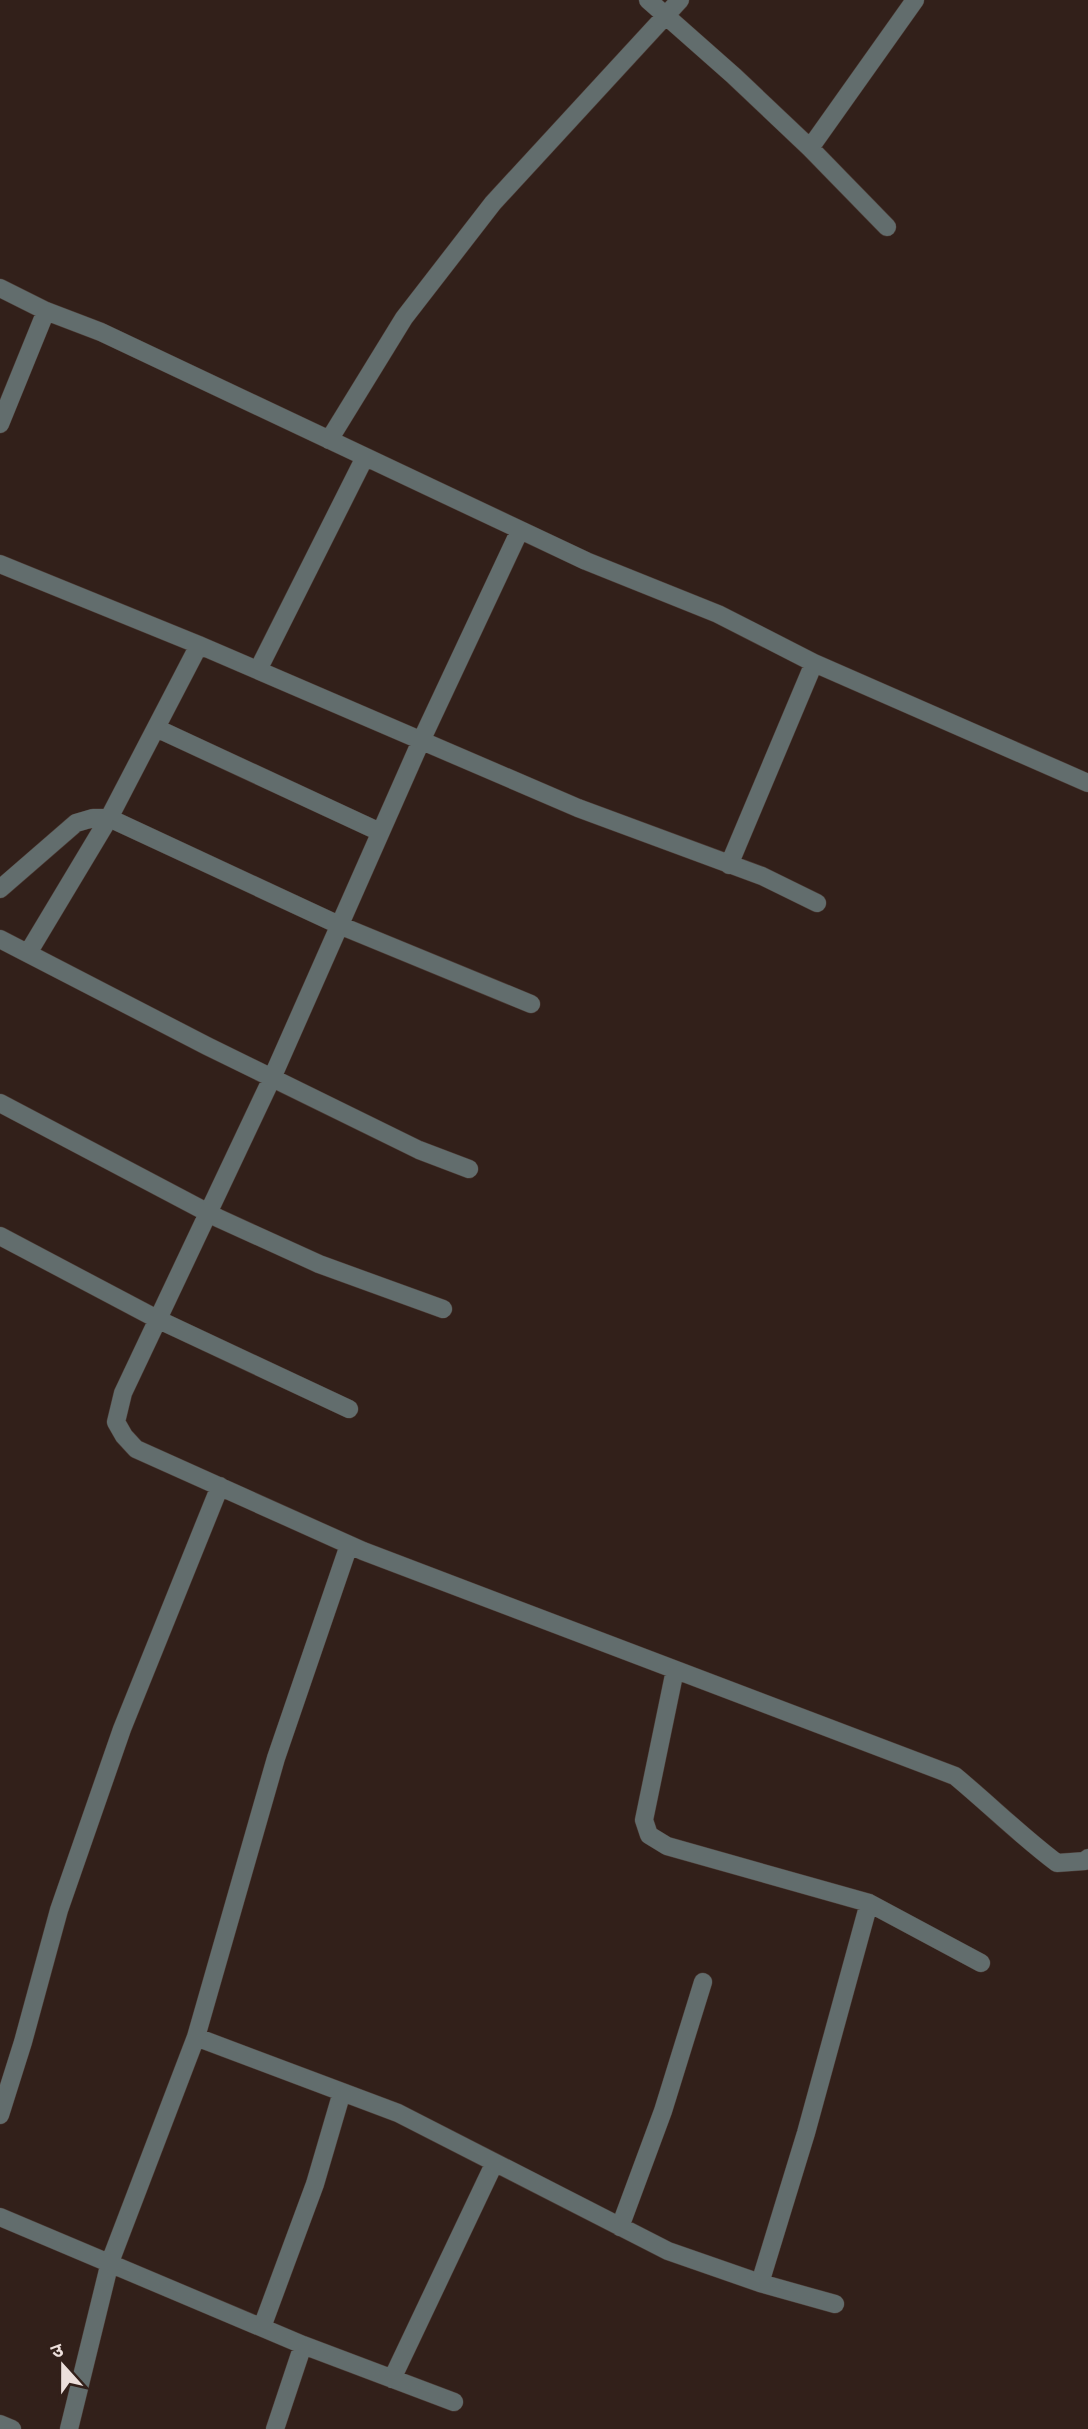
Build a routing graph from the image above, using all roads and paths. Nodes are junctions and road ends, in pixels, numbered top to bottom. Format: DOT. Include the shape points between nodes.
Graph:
graph roads {
  1 [pos="648,0"];
  2 [pos="680,0"];
  3 [pos="915,0"];
  4 [pos="666,18"];
  5 [pos="810,148"];
  6 [pos="887,227"];
  7 [pos="0,288"];
  8 [pos="46,311"];
  9 [pos="0,424"];
  10 [pos="329,440"];
  11 [pos="365,457"];
  12 [pos="520,530"];
  13 [pos="0,564"];
  14 [pos="199,645"];
  15 [pos="814,663"];
  16 [pos="258,670"];
  17 [pos="156,728"];
  18 [pos="421,741"];
  19 [pos="1088,783"];
  20 [pos="109,818"];
  21 [pos="380,832"];
  22 [pos="729,865"];
  23 [pos="0,889"];
  24 [pos="817,903"];
  25 [pos="339,925"];
  26 [pos="0,939"];
  27 [pos="28,953"];
  28 [pos="531,1004"];
  29 [pos="272,1078"];
  30 [pos="0,1103"];
  31 [pos="469,1169"];
  32 [pos="208,1213"];
  33 [pos="0,1236"];
  34 [pos="443,1308"];
  35 [pos="158,1320"];
  36 [pos="349,1409"];
  37 [pos="220,1486"];
  38 [pos="349,1545"];
  39 [pos="675,1670"];
  40 [pos="1088,1858"];
  41 [pos="869,1903"];
  42 [pos="981,1963"];
  43 [pos="703,1982"];
  44 [pos="196,2037"];
  45 [pos="342,2092"];
  46 [pos="0,2115"];
  47 [pos="494,2164"];
  48 [pos="0,2217"];
  49 [pos="620,2227"];
  50 [pos="110,2262"];
  51 [pos="760,2283"];
  52 [pos="835,2304"];
  53 [pos="262,2327"];
  54 [pos="303,2344"];
  55 [pos="392,2379"];
  56 [pos="454,2402"];
  57 [pos="0,2424"];
  58 [pos="12,2429"];
  59 [pos="69,2429"];
  60 [pos="275,2429"];
  1 -- 4 [label="street"];
  2 -- 4 [label="street"];
  3 -- 5 [label="street"];
  4 -- 5 [label="street"];
  4 -- 10 [label="street" via="493,203 404,318"];
  5 -- 6 [label="street"];
  7 -- 8 [label="street"];
  8 -- 9 [label="street"];
  8 -- 10 [label="street"];
  10 -- 11 [label="street"];
  11 -- 12 [label="street"];
  11 -- 16 [label="street"];
  12 -- 15 [label="street" via="718,614"];
  12 -- 18 [label="street"];
  13 -- 14 [label="street"];
  14 -- 16 [label="street"];
  14 -- 17 [label="street"];
  15 -- 19 [label="street"];
  15 -- 22 [label="street"];
  16 -- 18 [label="street"];
  17 -- 20 [label="street"];
  17 -- 21 [label="street"];
  18 -- 21 [label="street"];
  18 -- 22 [label="street" via="578,808"];
  20 -- 23 [label="street" via="76,823"];
  20 -- 25 [label="street"];
  20 -- 27 [label="street"];
  21 -- 25 [label="street"];
  22 -- 24 [label="street"];
  25 -- 28 [label="street"];
  25 -- 29 [label="street"];
  26 -- 27 [label="street"];
  27 -- 29 [label="street"];
  29 -- 31 [label="street" via="419,1150"];
  29 -- 32 [label="street"];
  30 -- 32 [label="street"];
  32 -- 34 [label="street" via="319,1264"];
  32 -- 35 [label="street"];
  33 -- 35 [label="street"];
  35 -- 36 [label="street"];
  35 -- 37 [label="street" via="123,1393 116,1422 136,1449"];
  37 -- 38 [label="street"];
  37 -- 46 [label="street" via="122,1729 59,1910"];
  38 -- 39 [label="street"];
  38 -- 44 [label="street" via="276,1758"];
  39 -- 40 [label="street" via="955,1776 1057,1863"];
  39 -- 41 [label="street" via="644,1821 649,1835 667,1846"];
  41 -- 42 [label="street"];
  41 -- 51 [label="street"];
  43 -- 49 [label="street" via="663,2111"];
  44 -- 45 [label="street"];
  44 -- 50 [label="street"];
  45 -- 47 [label="street" via="398,2113"];
  45 -- 53 [label="street" via="315,2184"];
  47 -- 49 [label="street"];
  47 -- 55 [label="street"];
  48 -- 50 [label="street"];
  49 -- 51 [label="street" via="668,2252"];
  50 -- 53 [label="street"];
  50 -- 59 [label="street"];
  51 -- 52 [label="street"];
  53 -- 54 [label="street"];
  54 -- 55 [label="street"];
  54 -- 60 [label="street"];
  55 -- 56 [label="street"];
  57 -- 58 [label="street"];
}
